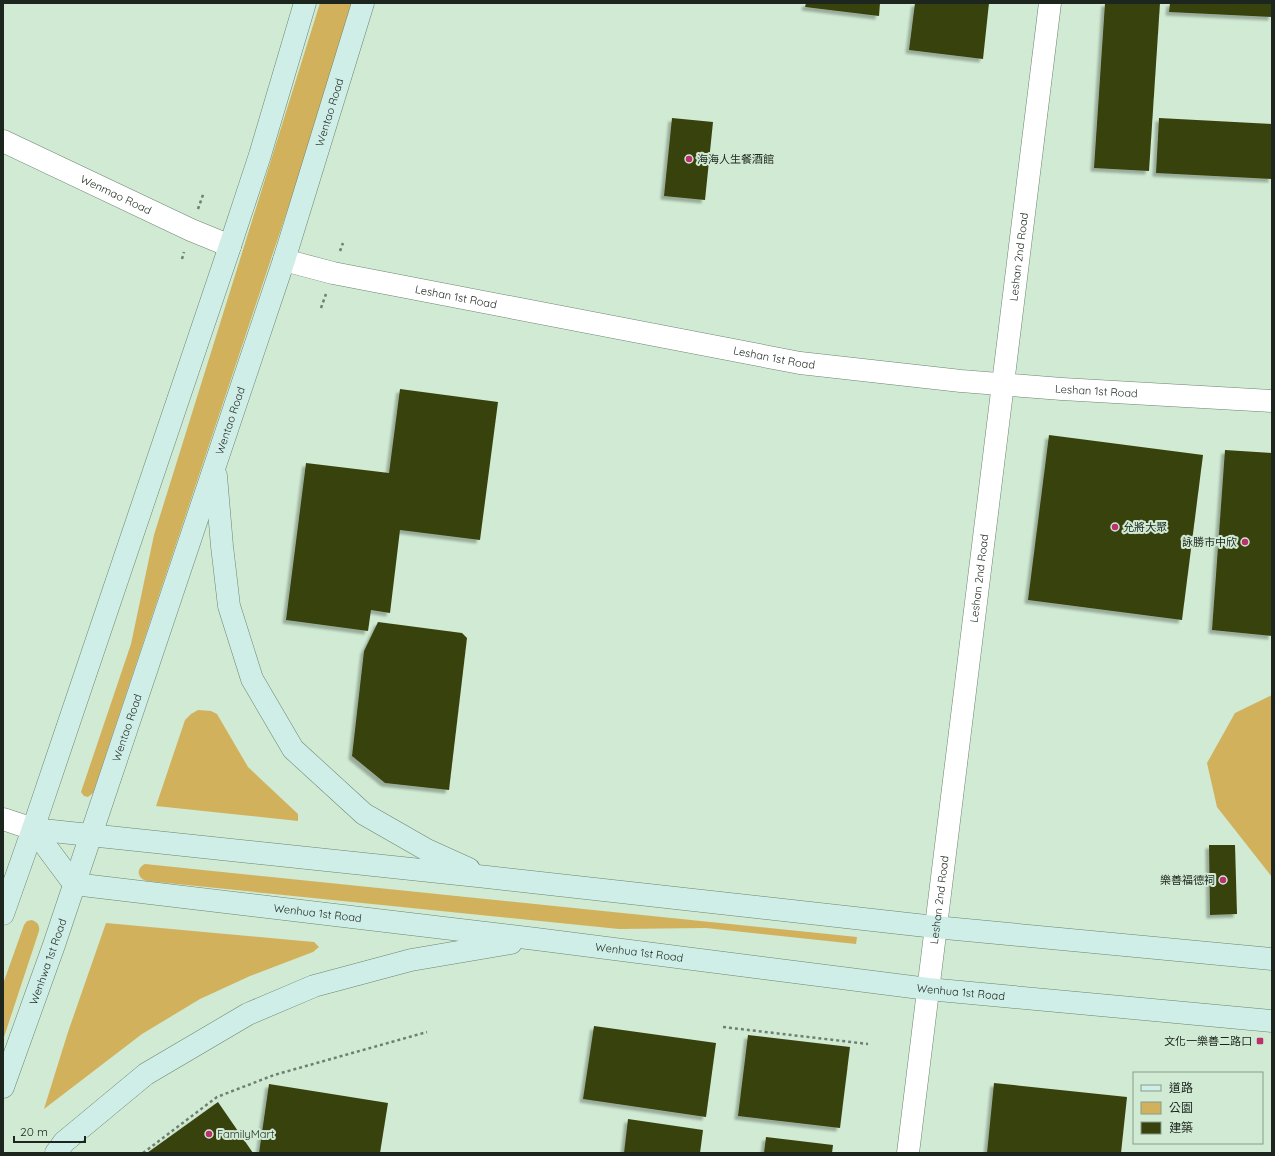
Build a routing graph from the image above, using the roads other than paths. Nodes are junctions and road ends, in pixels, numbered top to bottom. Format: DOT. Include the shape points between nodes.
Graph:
graph roads {
  1 [pos="305,3"];
  2 [pos="363,3"];
  3 [pos="1050,3"];
  4 [pos="3,141"];
  5 [pos="230,246"];
  6 [pos="284,260"];
  7 [pos="1003,384"];
  8 [pos="1272,401"];
  9 [pos="215,466"];
  10 [pos="3,819"];
  11 [pos="33,829"];
  12 [pos="90,836"];
  13 [pos="487,878"];
  14 [pos="74,884"];
  15 [pos="3,914"];
  16 [pos="935,927"];
  17 [pos="536,939"];
  18 [pos="1272,959"];
  19 [pos="928,989"];
  20 [pos="1272,1020"];
  21 [pos="3,1087"];
  22 [pos="56,1153"];
  23 [pos="908,1153"];
  1 -- 5 [label="street"];
  2 -- 6 [label="street, Wentao Road"];
  3 -- 7 [label="street, Leshan 2nd Road"];
  4 -- 5 [label="street, Wenmao Road"];
  5 -- 11 [label="street"];
  6 -- 7 [label="street, Leshan 1st Road" via="333,273 800,363"];
  6 -- 9 [label="street, Wentao Road"];
  7 -- 8 [label="street, Leshan 1st Road"];
  7 -- 16 [label="street, Leshan 2nd Road"];
  9 -- 12 [label="street, Wentao Road"];
  9 -- 13 [label="street" via="229,606 252,679 293,748 364,814 427,850"];
  10 -- 11 [label="street"];
  11 -- 12 [label="street"];
  11 -- 14 [label="street"];
  11 -- 15 [label="street"];
  12 -- 13 [label="street"];
  12 -- 14 [label="street, Wenhwa 1st Road"];
  13 -- 16 [label="street"];
  14 -- 17 [label="street, Wenhua 1st Road"];
  14 -- 21 [label="street, Wenhwa 1st Road"];
  16 -- 18 [label="street"];
  16 -- 19 [label="street, Leshan 2nd Road"];
  17 -- 19 [label="street, Wenhua 1st Road"];
  17 -- 22 [label="street" via="411,960 314,986 248,1014 146,1074 64,1142"];
  19 -- 20 [label="street, Wenhua 1st Road"];
  19 -- 23 [label="street, Leshan 2nd Road"];
}
